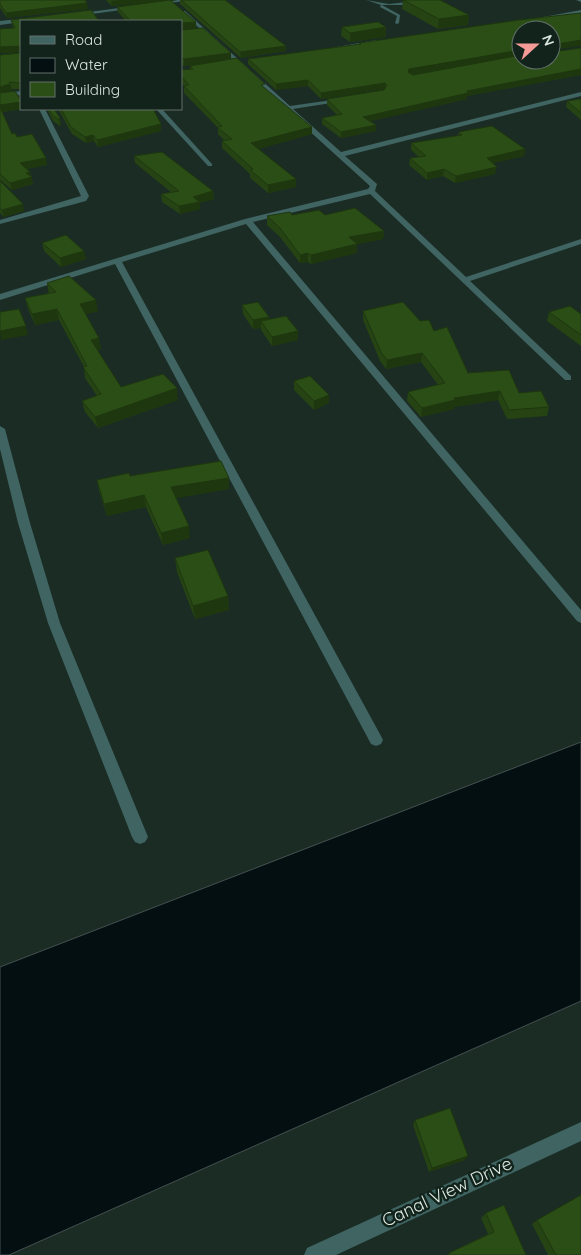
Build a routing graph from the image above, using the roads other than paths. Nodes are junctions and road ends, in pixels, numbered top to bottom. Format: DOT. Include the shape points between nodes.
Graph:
graph roads {
  1 [pos="189,0"];
  2 [pos="368,0"];
  3 [pos="423,0"];
  4 [pos="172,2"];
  5 [pos="152,4"];
  6 [pos="380,5"];
  7 [pos="143,6"];
  8 [pos="581,12"];
  9 [pos="67,15"];
  10 [pos="38,18"];
  11 [pos="532,19"];
  12 [pos="20,20"];
  13 [pos="23,20"];
  14 [pos="0,23"];
  15 [pos="397,23"];
  16 [pos="205,30"];
  17 [pos="197,31"];
  18 [pos="386,41"];
  19 [pos="327,49"];
  20 [pos="249,61"];
  21 [pos="240,62"];
  22 [pos="230,64"];
  23 [pos="20,93"];
  24 [pos="581,94"];
  25 [pos="0,96"];
  26 [pos="354,97"];
  27 [pos="287,108"];
  28 [pos="42,110"];
  29 [pos="160,110"];
  30 [pos="339,155"];
  31 [pos="210,165"];
  32 [pos="371,191"];
  33 [pos="248,221"];
  34 [pos="0,222"];
  35 [pos="581,241"];
  36 [pos="117,261"];
  37 [pos="465,280"];
  38 [pos="0,297"];
  39 [pos="568,378"];
  40 [pos="0,430"];
  41 [pos="581,618"];
  42 [pos="376,740"];
  43 [pos="140,837"];
  44 [pos="581,1130"];
  45 [pos="314,1255"];
  1 -- 4 [label="street"];
  2 -- 6 [label="lane"];
  3 -- 6 [label="lane"];
  4 -- 5 [label="street"];
  4 -- 16 [label="street"];
  6 -- 15 [label="lane" via="399,16"];
  7 -- 9 [label="street"];
  8 -- 11 [label="street"];
  10 -- 13 [label="street"];
  12 -- 14 [label="street"];
  16 -- 17 [label="street"];
  16 -- 21 [label="street"];
  18 -- 19 [label="street"];
  20 -- 21 [label="street"];
  21 -- 22 [label="street"];
  21 -- 27 [label="street"];
  23 -- 25 [label="street"];
  24 -- 30 [label="street"];
  26 -- 27 [label="street"];
  27 -- 30 [label="street"];
  28 -- 34 [label="street" via="85,196"];
  29 -- 31 [label="street"];
  30 -- 32 [label="street" via="374,186"];
  32 -- 33 [label="street"];
  32 -- 37 [label="street"];
  33 -- 36 [label="street"];
  33 -- 41 [label="street"];
  35 -- 37 [label="street"];
  36 -- 38 [label="street"];
  36 -- 42 [label="street"];
  37 -- 39 [label="street"];
  40 -- 43 [label="street" via="54,623"];
  44 -- 45 [label="street, Canal View Drive"];
}
